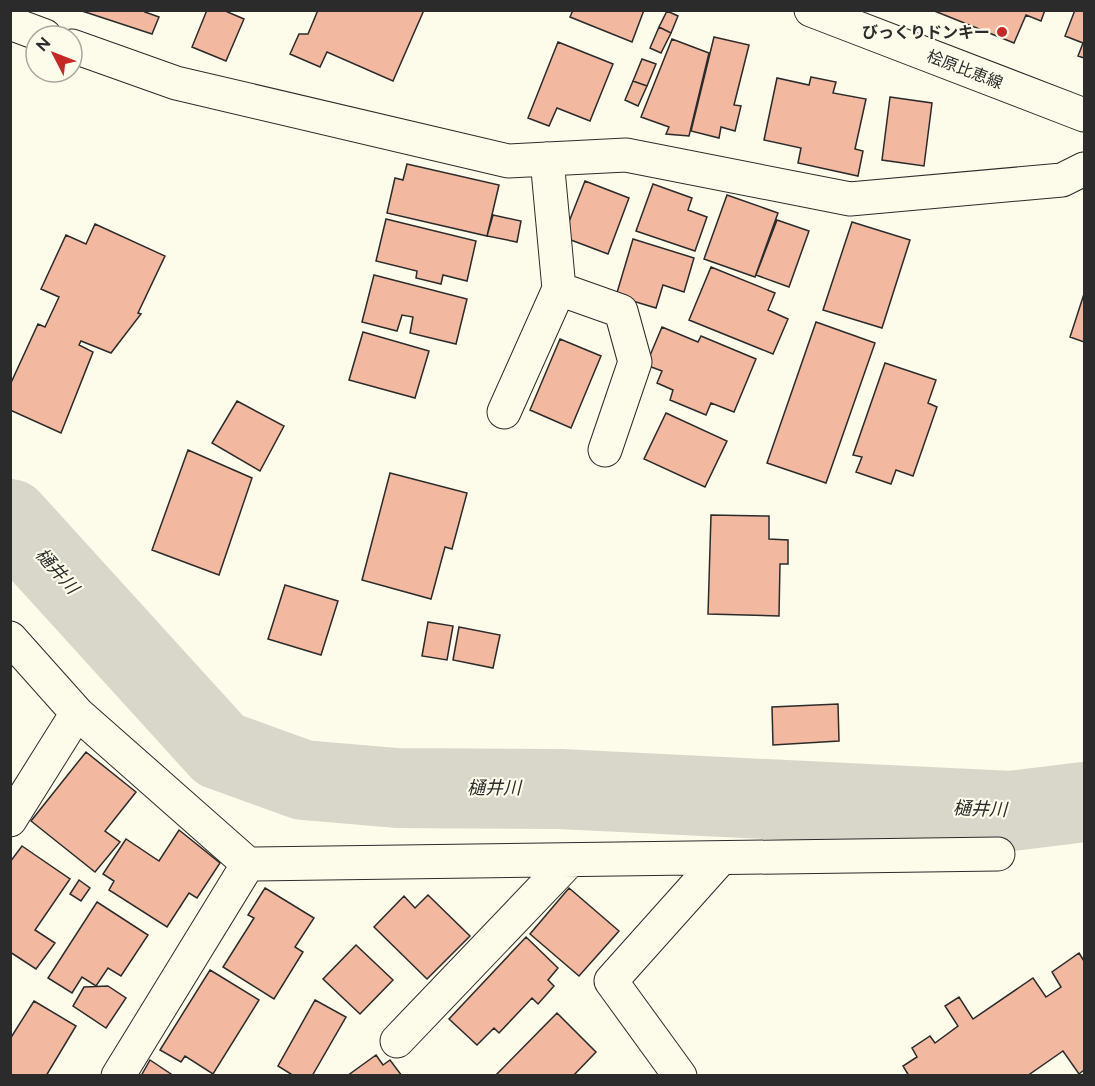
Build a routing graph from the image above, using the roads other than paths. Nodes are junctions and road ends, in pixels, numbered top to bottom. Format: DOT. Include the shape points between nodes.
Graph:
graph roads {
  1 [pos="811,10"];
  2 [pos="84,49"];
  3 [pos="1084,115"];
  4 [pos="547,159"];
  5 [pos="1084,169"];
  6 [pos="559,289"];
  7 [pos="504,412"];
  8 [pos="605,450"];
  9 [pos="10,638"];
  10 [pos="77,713"];
  11 [pos="10,820"];
  12 [pos="998,854"];
  13 [pos="722,858"];
  14 [pos="570,860"];
  15 [pos="248,864"];
  16 [pos="397,1041"];
  17 [pos="117,1076"];
  18 [pos="680,1076"];
  1 -- 3 [label="street, 桧原比恵線"];
  2 -- 4 [label="street" via="176,83 508,160"];
  4 -- 5 [label="street" via="626,155 850,199 1062,180"];
  4 -- 6 [label="street"];
  6 -- 7 [label="street"];
  6 -- 8 [label="street" via="621,311 624,321 635,362"];
  9 -- 10 [label="street"];
  10 -- 11 [label="street"];
  10 -- 15 [label="street"];
  12 -- 13 [label="street"];
  13 -- 14 [label="street"];
  13 -- 18 [label="street" via="611,981"];
  14 -- 15 [label="street"];
  14 -- 16 [label="street"];
  15 -- 17 [label="street"];
}
